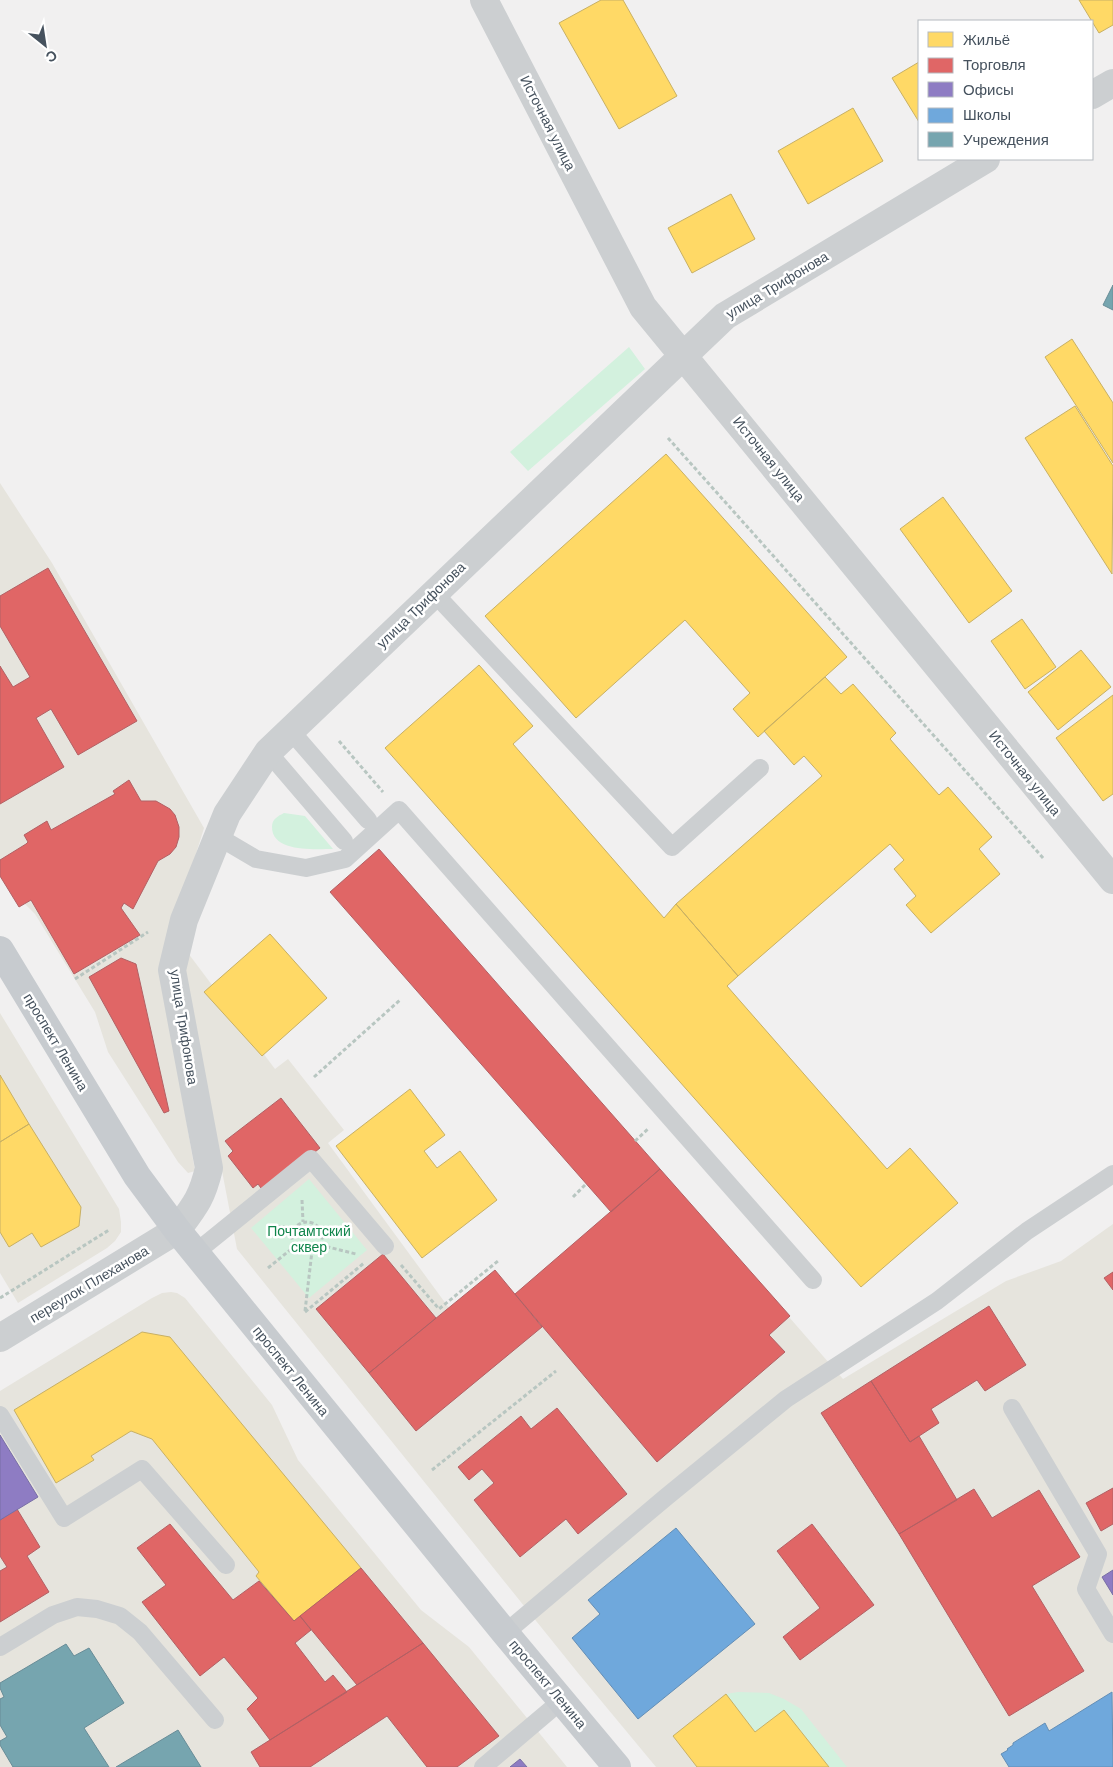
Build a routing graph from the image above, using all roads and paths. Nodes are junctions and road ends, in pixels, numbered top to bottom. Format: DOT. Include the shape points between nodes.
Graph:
graph roads {
  1 [pos="484,0"];
  2 [pos="1113,83"];
  3 [pos="1093,94"];
  4 [pos="984,160"];
  5 [pos="683,355"];
  6 [pos="668,438"];
  7 [pos="434,592"];
  8 [pos="290,730"];
  9 [pos="339,741"];
  10 [pos="268,752"];
  11 [pos="760,768"];
  12 [pos="399,810"];
  13 [pos="368,820"];
  14 [pos="217,836"];
  15 [pos="344,841"];
  16 [pos="1044,859"];
  17 [pos="1113,880"];
  18 [pos="133,943"];
  19 [pos="0,950"];
  20 [pos="75,978"];
  21 [pos="400,1000"];
  22 [pos="314,1077"];
  23 [pos="1113,1174"];
  24 [pos="586,1184"];
  25 [pos="573,1197"];
  26 [pos="109,1230"];
  27 [pos="177,1230"];
  28 [pos="320,1245"];
  29 [pos="295,1246"];
  30 [pos="385,1246"];
  31 [pos="312,1251"];
  32 [pos="195,1254"];
  33 [pos="363,1256"];
  34 [pos="371,1258"];
  35 [pos="498,1261"];
  36 [pos="268,1268"];
  37 [pos="813,1280"];
  38 [pos="0,1298"];
  39 [pos="0,1338"];
  40 [pos="556,1371"];
  41 [pos="1012,1408"];
  42 [pos="0,1415"];
  43 [pos="432,1470"];
  44 [pos="226,1565"];
  45 [pos="505,1633"];
  46 [pos="1113,1634"];
  47 [pos="0,1647"];
  48 [pos="561,1701"];
  49 [pos="215,1720"];
  50 [pos="483,1767"];
  51 [pos="617,1767"];
  1 -- 5 [label="street, Источная улица" via="643,307"];
  2 -- 3 [label="street"];
  4 -- 5 [label="street, улица Трифонова" via="725,316"];
  5 -- 7 [label="street, улица Трифонова"];
  5 -- 17 [label="street, Источная улица"];
  6 -- 16 [label="path"];
  7 -- 8 [label="street, улица Трифонова"];
  7 -- 11 [label="lane" via="672,847"];
  8 -- 10 [label="street, улица Трифонова"];
  8 -- 13 [label="lane"];
  9 -- 12 [label="path"];
  10 -- 14 [label="street, улица Трифонова" via="227,814"];
  10 -- 15 [label="lane"];
  12 -- 14 [label="lane" via="345,859 306,868 256,859"];
  12 -- 37 [label="lane"];
  14 -- 27 [label="street, улица Трифонова" via="184,920 172,970 209,1168 197,1203"];
  18 -- 20 [label="path"];
  19 -- 27 [label="main road, проспект Ленина" via="137,1176"];
  21 -- 22 [label="path"];
  23 -- 45 [label="lane" via="1027,1231 937,1301 786,1399"];
  24 -- 25 [label="path"];
  26 -- 38 [label="path"];
  27 -- 32 [label="main road, проспект Ленина"];
  27 -- 39 [label="street, переулок Плеханова"];
  28 -- 29 [label="path" via="320,1230 313,1223 303,1222 295,1228 292,1238"];
  28 -- 31 [label="path"];
  28 -- 33 [label="path"];
  29 -- 31 [label="path" via="303,1252"];
  29 -- 36 [label="path"];
  30 -- 32 [label="lane" via="311,1159"];
  30 -- 35 [label="path" via="439,1309"];
  31 -- 34 [label="path" via="305,1312"];
  32 -- 45 [label="main road, проспект Ленина"];
  40 -- 43 [label="path"];
  41 -- 46 [label="lane" via="1098,1554 1086,1589"];
  42 -- 44 [label="lane" via="64,1518 142,1469"];
  45 -- 48 [label="main road, проспект Ленина"];
  47 -- 49 [label="lane" via="54,1615 77,1607 120,1616 140,1632"];
  48 -- 50 [label="lane"];
  48 -- 51 [label="main road, проспект Ленина"];
}
